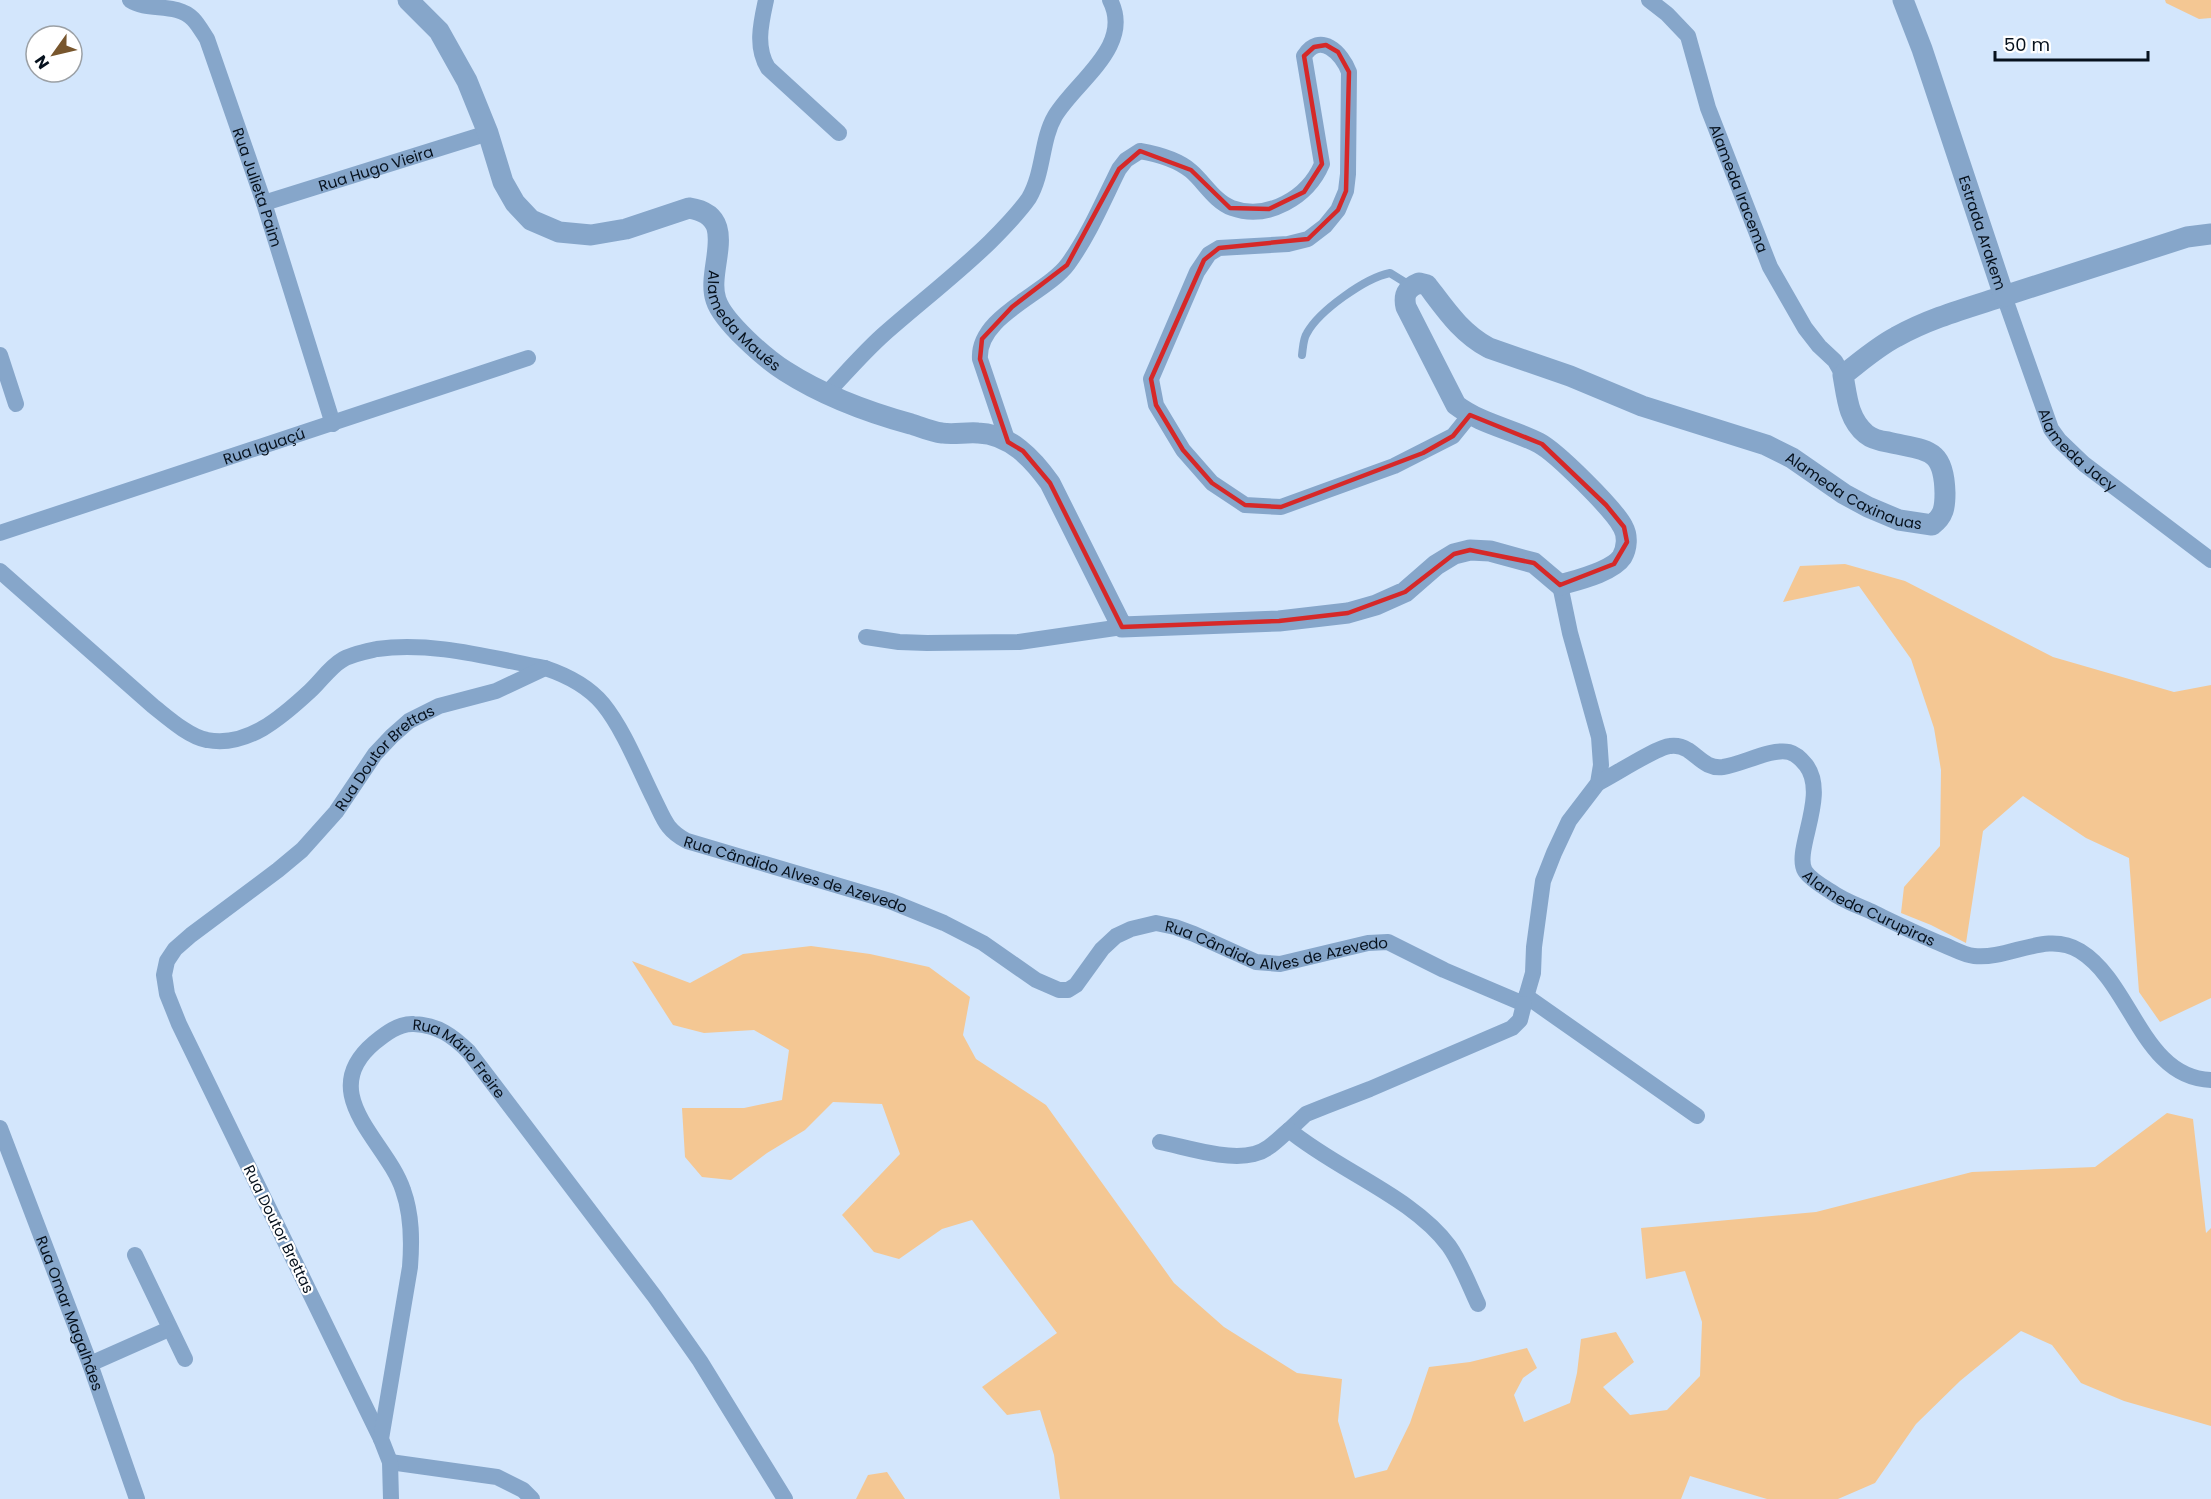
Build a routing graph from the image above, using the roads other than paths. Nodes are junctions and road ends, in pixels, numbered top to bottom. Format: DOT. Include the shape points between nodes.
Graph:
graph roads {
  1 [pos="130,0"];
  2 [pos="408,0"];
  3 [pos="766,0"];
  4 [pos="1110,0"];
  5 [pos="1649,0"];
  6 [pos="1903,0"];
  7 [pos="488,133"];
  8 [pos="839,133"];
  9 [pos="264,203"];
  10 [pos="2211,234"];
  11 [pos="1419,286"];
  12 [pos="2004,296"];
  13 [pos="0,355"];
  14 [pos="1302,356"];
  15 [pos="528,358"];
  16 [pos="1844,375"];
  17 [pos="826,394"];
  18 [pos="16,404"];
  19 [pos="1470,415"];
  20 [pos="333,424"];
  21 [pos="1008,442"];
  22 [pos="0,533"];
  23 [pos="2211,560"];
  24 [pos="0,571"];
  25 [pos="1560,585"];
  26 [pos="1122,627"];
  27 [pos="866,637"];
  28 [pos="545,668"];
  29 [pos="1598,783"];
  30 [pos="1525,1000"];
  31 [pos="2211,1080"];
  32 [pos="1697,1116"];
  33 [pos="0,1128"];
  34 [pos="1289,1130"];
  35 [pos="1160,1142"];
  36 [pos="135,1255"];
  37 [pos="1478,1304"];
  38 [pos="169,1329"];
  39 [pos="184,1359"];
  40 [pos="90,1364"];
  41 [pos="381,1439"];
  42 [pos="390,1462"];
  43 [pos="137,1499"];
  44 [pos="392,1499"];
  45 [pos="532,1499"];
  46 [pos="786,1499"];
  1 -- 9 [label="street, Rua Julieta Paim" via="140,7 175,10 192,18 207,39"];
  2 -- 7 [label="street, Alameda Maués" via="439,31 467,81"];
  3 -- 8 [label="street" via="760,25 762,58"];
  4 -- 17 [label="street" via="1117,20 1112,42 1055,116 1038,180 1018,213 963,267 881,337"];
  5 -- 16 [label="street, Alameda Iracema" via="1688,36 1708,108 1770,267 1805,328"];
  6 -- 12 [label="street, Estrada Arakem"];
  7 -- 9 [label="street, Rua Hugo Vieira"];
  7 -- 17 [label="street, Alameda Maués" via="503,182 515,202 531,220 559,232 591,235 689,208 708,215 716,225 720,242 716,299 730,322 784,370"];
  9 -- 20 [label="street, Rua Julieta Paim"];
  10 -- 12 [label="street, Estrada Arakem" via="2187,237"];
  11 -- 14 [label="lane" via="1390,273 1361,284 1317,317 1306,334"];
  11 -- 16 [label="street, Alameda Caxinauas" via="1459,327 1489,348 1642,406 1766,445 1868,507 1899,520 1932,525 1945,508 1944,472 1939,458 1868,436 1853,418"];
  11 -- 19 [label="street" via="1406,292 1406,307 1456,405"];
  12 -- 16 [label="street" via="1904,333"];
  12 -- 23 [label="street, Alameda Jacy" via="2051,429 2059,440 2084,464"];
  13 -- 18 [label="street"];
  15 -- 20 [label="street, Rua Iguaçú"];
  17 -- 21 [label="street, Alameda Maués" via="942,434 980,433"];
  19 -- 21 [label="street" via="1453,436 1423,453 1281,507 1245,505 1212,483 1183,450 1156,405 1151,379 1197,272 1209,254 1219,248 1308,239 1338,210 1348,174 1349,72 1338,52 1326,45 1314,47 1304,56 1322,164 1304,192 1269,209 1230,208 1191,170 1157,154 1140,151 1119,169 1088,233 1067,265 1051,282 1012,308 982,339 980,359"];
  19 -- 25 [label="street" via="1542,444 1583,481 1624,527 1627,542 1622,557 1603,571"];
  20 -- 22 [label="street, Rua Iguaçú"];
  21 -- 26 [label="street, Alameda Maués" via="1023,451 1050,483"];
  24 -- 28 [label="street" via="153,706 178,726 205,740 234,741 257,732 284,714 342,660 377,649 426,647"];
  25 -- 26 [label="street" via="1534,563 1490,550 1470,550 1436,565 1405,592 1348,613 1279,621"];
  25 -- 29 [label="street" via="1599,737"];
  26 -- 27 [label="street" via="1020,642 918,642"];
  28 -- 30 [label="street, Rua Cândido Alves de Azevedo" via="576,681 603,704 674,834 890,901 983,943 1036,980 1059,990 1076,986 1116,936 1156,923 1194,934 1256,963 1280,964 1368,943 1388,942 1444,970"];
  28 -- 41 [label="street, Rua Doutor Brettas" via="506,687 439,706 409,721 375,754 324,828 278,870 175,949 164,975 166,994 179,1024"];
  29 -- 30 [label="street" via="1569,821 1543,881 1533,973"];
  29 -- 31 [label="street, Alameda Curupiras" via="1669,746 1688,750 1714,768 1775,752 1790,752 1801,758 1811,772 1814,792 1802,860 1805,870 1827,889 1842,900 1972,956 2007,953 2046,943 2080,951 2113,983 2143,1034 2163,1058 2183,1075"];
  30 -- 32 [label="street, Rua Cândido Alves de Azevedo" via="1558,1017"];
  30 -- 34 [label="street" via="1520,1020 1512,1028 1306,1114"];
  33 -- 40 [label="street, Rua Omar Magalhães"];
  34 -- 35 [label="street" via="1253,1155"];
  34 -- 37 [label="street" via="1328,1159 1418,1213 1450,1247"];
  36 -- 38 [label="street"];
  38 -- 39 [label="street"];
  38 -- 40 [label="street"];
  40 -- 43 [label="street, Rua Omar Magalhães"];
  41 -- 42 [label="street"];
  41 -- 46 [label="street, Rua Mário Freire" via="412,1240 404,1191 363,1125 353,1105 350,1084 361,1056 381,1037 408,1024 427,1024 445,1031 469,1052 648,1287 700,1361"];
  42 -- 44 [label="street"];
  42 -- 45 [label="street" via="497,1477"];
}
